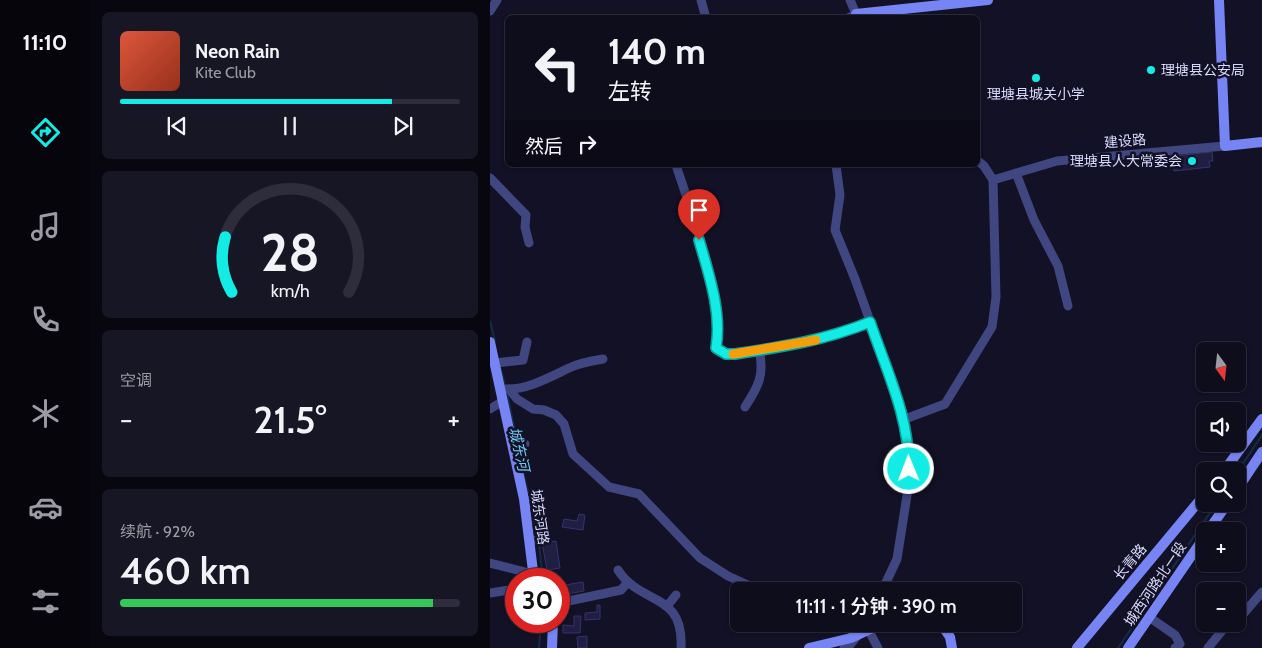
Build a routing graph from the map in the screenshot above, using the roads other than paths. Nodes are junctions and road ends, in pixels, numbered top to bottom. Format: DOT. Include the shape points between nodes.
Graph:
graph roads {
  1 [pos="497,0"];
  2 [pos="701,0"];
  3 [pos="850,0"];
  4 [pos="988,0"];
  5 [pos="1219,0"];
  6 [pos="490,11"];
  7 [pos="705,15"];
  8 [pos="852,15"];
  9 [pos="860,15"];
  10 [pos="1262,142"];
  11 [pos="1225,146"];
  12 [pos="980,163"];
  13 [pos="677,167"];
  14 [pos="836,167"];
  15 [pos="1016,173"];
  16 [pos="490,178"];
  17 [pos="993,180"];
  18 [pos="529,243"];
  19 [pos="1068,306"];
  20 [pos="870,322"];
  21 [pos="490,342"];
  22 [pos="527,342"];
  23 [pos="759,350"];
  24 [pos="602,359"];
  25 [pos="499,363"];
  26 [pos="504,389"];
  27 [pos="503,401"];
  28 [pos="745,408"];
  29 [pos="490,409"];
  30 [pos="1262,418"];
  31 [pos="905,419"];
  32 [pos="525,444"];
  33 [pos="512,446"];
  34 [pos="1260,458"];
  35 [pos="1230,462"];
  36 [pos="1246,477"];
  37 [pos="1196,505"];
  38 [pos="1196,549"];
  39 [pos="490,563"];
  40 [pos="507,568"];
  41 [pos="534,568"];
  42 [pos="618,570"];
  43 [pos="628,582"];
  44 [pos="741,582"];
  45 [pos="886,582"];
  46 [pos="505,591"];
  47 [pos="1262,592"];
  48 [pos="490,593"];
  49 [pos="676,595"];
  50 [pos="570,600"];
  51 [pos="668,605"];
  52 [pos="1246,611"];
  53 [pos="1150,617"];
  54 [pos="855,632"];
  55 [pos="867,632"];
  56 [pos="870,632"];
  57 [pos="947,632"];
  58 [pos="1221,632"];
  59 [pos="553,633"];
  60 [pos="854,636"];
  61 [pos="552,648"];
  62 [pos="681,648"];
  63 [pos="809,648"];
  64 [pos="844,648"];
  65 [pos="878,648"];
  66 [pos="952,648"];
  67 [pos="1077,648"];
  68 [pos="1128,648"];
  69 [pos="1176,648"];
  70 [pos="1208,648"];
  1 -- 6 [label="street"];
  2 -- 7 [label="street"];
  3 -- 8 [label="street"];
  4 -- 9 [label="street"];
  5 -- 11 [label="street"];
  10 -- 11 [label="street, 建设路"];
  11 -- 15 [label="street, 建设路" via="1056,161"];
  12 -- 17 [label="street"];
  13 -- 23 [label="street" via="715,302 716,348 730,354"];
  14 -- 20 [label="street" via="840,195 835,230"];
  15 -- 17 [label="street, 建设路"];
  15 -- 19 [label="street" via="1034,220 1058,266"];
  16 -- 18 [label="street" via="526,215"];
  17 -- 31 [label="street" via="996,297 992,327 945,404"];
  20 -- 23 [label="street" via="822,339"];
  20 -- 31 [label="street"];
  21 -- 25 [label="street, 城东河路"];
  22 -- 25 [label="street" via="524,360"];
  23 -- 28 [label="street" via="761,380"];
  24 -- 26 [label="street" via="570,368 552,378"];
  25 -- 26 [label="street, 城东河路"];
  26 -- 27 [label="street, 城东河路"];
  26 -- 44 [label="street" via="533,409 556,415 564,424 573,454 609,487 639,494 700,558"];
  27 -- 29 [label="street"];
  27 -- 33 [label="street, 城东河路"];
  30 -- 35 [label="street"];
  31 -- 45 [label="street" via="909,448 908,489 897,558"];
  32 -- 33 [label="street"];
  33 -- 41 [label="street, 城东河路" via="536,541"];
  34 -- 36 [label="street"];
  37 -- 67 [label="street, 长青路"];
  38 -- 53 [label="street, 城西河路北一段"];
  39 -- 40 [label="street"];
  42 -- 43 [label="street"];
  43 -- 50 [label="street" via="621,590"];
  43 -- 51 [label="street"];
  46 -- 48 [label="street"];
  47 -- 52 [label="street"];
  49 -- 51 [label="street"];
  51 -- 62 [label="street" via="682,631"];
  53 -- 68 [label="street, 城西河路北一段"];
  53 -- 69 [label="street" via="1175,635 1180,644"];
  54 -- 60 [label="street"];
  55 -- 60 [label="street"];
  56 -- 65 [label="street"];
  57 -- 66 [label="street"];
  58 -- 70 [label="street"];
  59 -- 61 [label="street"];
  60 -- 63 [label="street"];
  60 -- 64 [label="street" via="850,645"];
}
